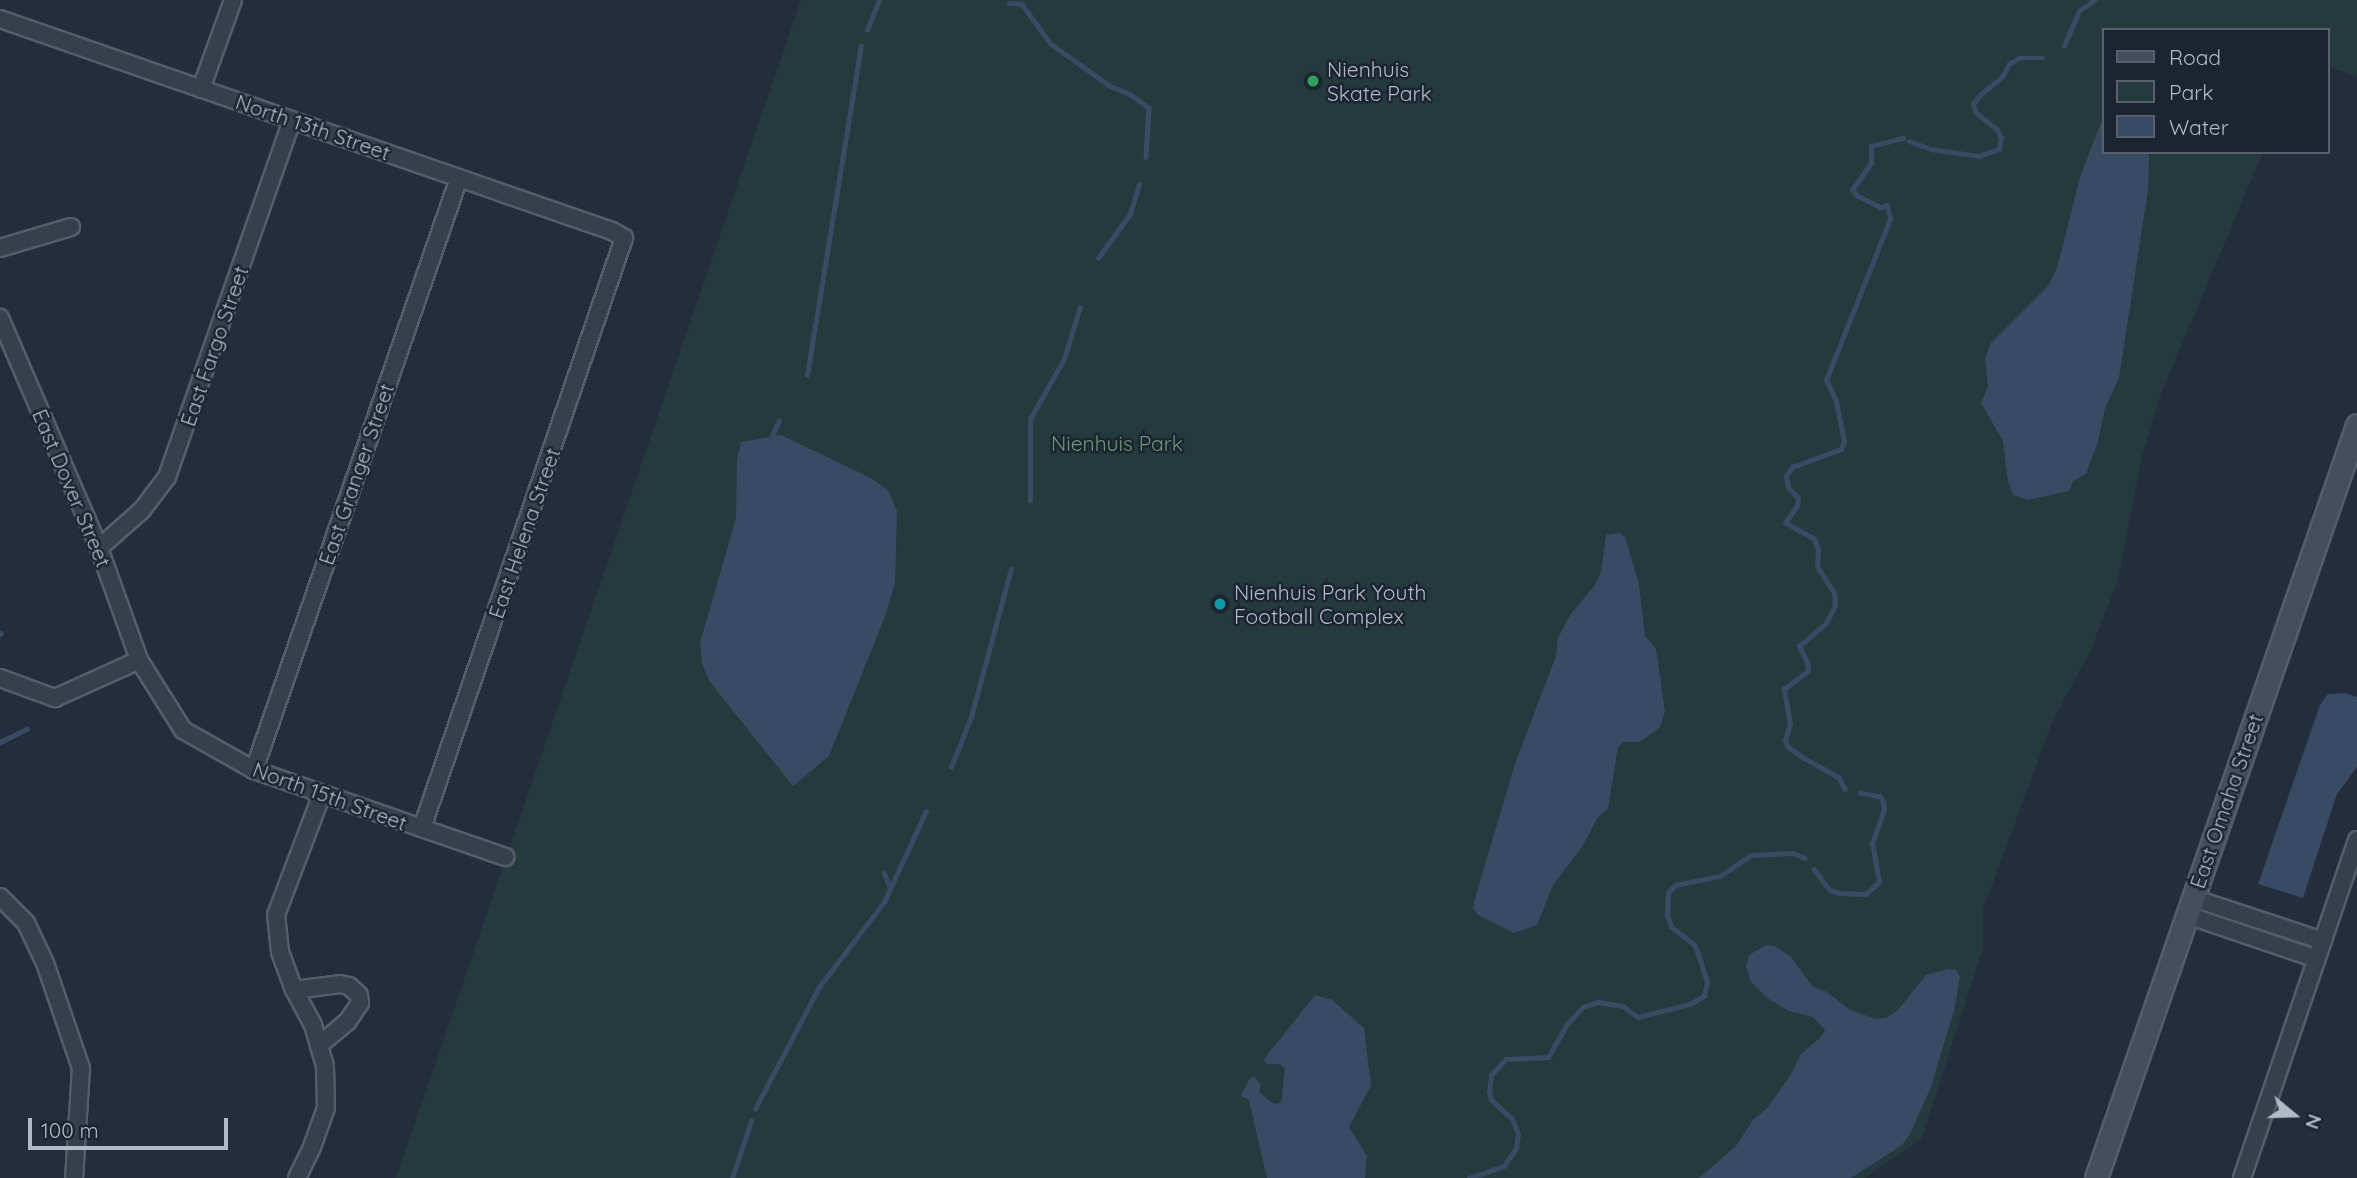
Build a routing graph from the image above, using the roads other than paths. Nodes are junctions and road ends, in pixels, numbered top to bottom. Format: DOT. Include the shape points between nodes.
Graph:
graph roads {
  1 [pos="233,0"];
  2 [pos="0,19"];
  3 [pos="201,89"];
  4 [pos="292,120"];
  5 [pos="458,178"];
  6 [pos="71,227"];
  7 [pos="624,238"];
  8 [pos="0,248"];
  9 [pos="0,318"];
  10 [pos="2357,425"];
  11 [pos="99,548"];
  12 [pos="139,660"];
  13 [pos="0,678"];
  14 [pos="254,770"];
  15 [pos="322,794"];
  16 [pos="422,828"];
  17 [pos="2357,840"];
  18 [pos="506,857"];
  19 [pos="0,897"];
  20 [pos="2190,907"];
  21 [pos="2323,941"];
  22 [pos="2317,959"];
  23 [pos="294,990"];
  24 [pos="319,1045"];
  25 [pos="75,1178"];
  26 [pos="297,1178"];
  27 [pos="2096,1178"];
  28 [pos="2242,1178"];
  1 -- 3 [label="street"];
  2 -- 3 [label="street, North 13th Street"];
  3 -- 4 [label="street, North 13th Street"];
  4 -- 5 [label="street, North 13th Street"];
  4 -- 11 [label="street, East Fargo Street" via="167,477 158,494"];
  5 -- 7 [label="street, North 13th Street"];
  5 -- 14 [label="street, East Granger Street"];
  6 -- 8 [label="street"];
  7 -- 16 [label="street, East Helena Street"];
  9 -- 11 [label="street, East Dover Street"];
  10 -- 20 [label="street, East Omaha Street"];
  11 -- 12 [label="street, East Dover Street"];
  12 -- 13 [label="street" via="55,698"];
  12 -- 14 [label="street, North 15th Street" via="183,730"];
  14 -- 15 [label="street, North 15th Street"];
  15 -- 16 [label="street, North 15th Street"];
  15 -- 23 [label="street" via="276,915 280,952"];
  16 -- 18 [label="street, North 15th Street"];
  17 -- 21 [label="street"];
  19 -- 25 [label="street" via="26,923 45,962 81,1068"];
  20 -- 21 [label="street"];
  20 -- 22 [label="street"];
  20 -- 27 [label="street, East Omaha Street"];
  21 -- 22 [label="street"];
  22 -- 28 [label="street"];
  23 -- 24 [label="street"];
  23 -- 24 [label="street" via="340,984 359,995 360,1003 348,1021"];
  24 -- 26 [label="street" via="325,1066 326,1108"];
}
